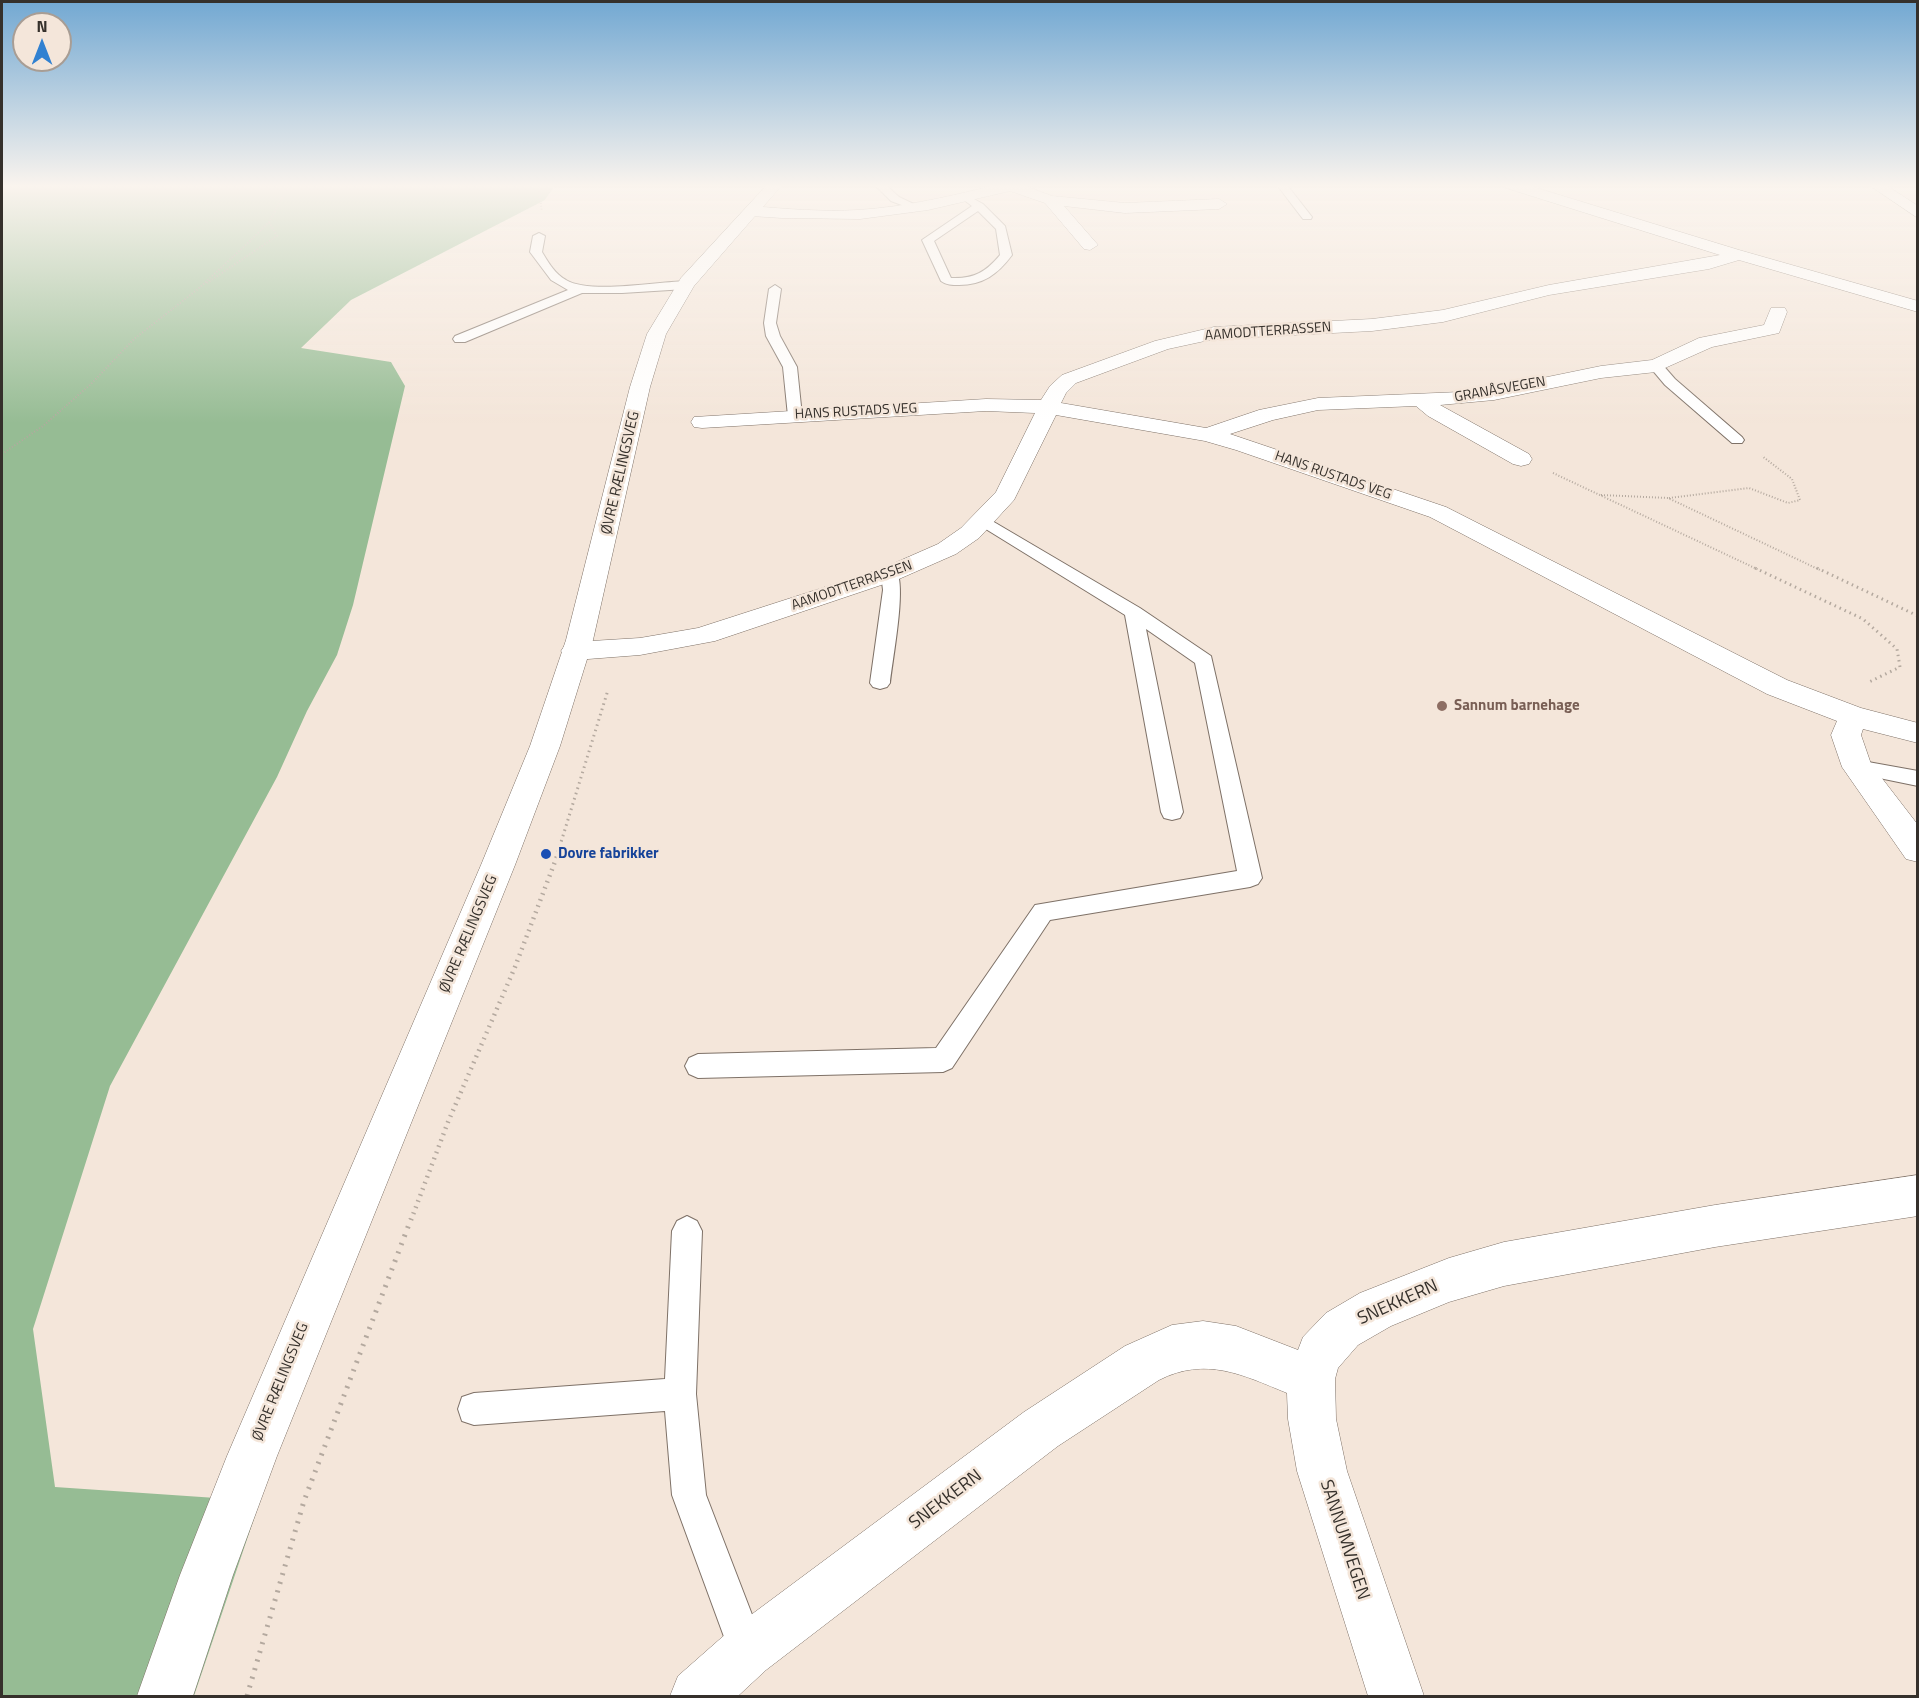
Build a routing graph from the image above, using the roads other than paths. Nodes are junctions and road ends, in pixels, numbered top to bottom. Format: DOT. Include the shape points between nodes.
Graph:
graph roads {
  1 [pos="544,264"];
  2 [pos="705,264"];
  3 [pos="939,264"];
  4 [pos="999,264"];
  5 [pos="1708,264"];
  6 [pos="1770,264"];
  7 [pos="686,285"];
  8 [pos="775,289"];
  9 [pos="578,290"];
  10 [pos="1917,308"];
  11 [pos="1778,312"];
  12 [pos="460,339"];
  13 [pos="1656,366"];
  14 [pos="1423,401"];
  15 [pos="1048,407"];
  16 [pos="795,416"];
  17 [pos="702,422"];
  18 [pos="1207,435"];
  19 [pos="1737,440"];
  20 [pos="1521,459"];
  21 [pos="982,520"];
  22 [pos="890,574"];
  23 [pos="1134,612"];
  24 [pos="575,651"];
  25 [pos="880,683"];
  26 [pos="1853,716"];
  27 [pos="1917,733"];
  28 [pos="1857,767"];
  29 [pos="1917,779"];
  30 [pos="1172,812"];
  31 [pos="1917,850"];
  32 [pos="698,1066"];
  33 [pos="1917,1195"];
  34 [pos="687,1231"];
  35 [pos="1311,1379"];
  36 [pos="680,1394"];
  37 [pos="474,1408"];
  38 [pos="747,1651"];
  39 [pos="165,1696"];
  40 [pos="699,1696"];
  41 [pos="1396,1696"];
  1 -- 9 [label="lane" via="561,283"];
  2 -- 7 [label="street, ØVRE RÆLINGSVEG"];
  3 -- 4 [label="lane" via="947,281 968,282 993,273"];
  5 -- 15 [label="street, AAMODTTERRASSEN" via="1549,290 1443,316 1372,325 1214,333 1162,345 1069,380"];
  6 -- 10 [label="street"];
  7 -- 9 [label="lane"];
  7 -- 24 [label="street, ØVRE RÆLINGSVEG" via="662,321 650,354"];
  8 -- 16 [label="lane" via="770,323 789,367"];
  9 -- 12 [label="lane"];
  11 -- 13 [label="street, GRANÅSVEGEN" via="1772,329 1706,342"];
  13 -- 14 [label="street, GRANÅSVEGEN" via="1600,372 1494,394"];
  13 -- 19 [label="lane"];
  14 -- 18 [label="street, GRANÅSVEGEN" via="1318,404 1267,415"];
  14 -- 20 [label="street" via="1435,412"];
  15 -- 16 [label="street, HANS RUSTADS VEG" via="986,405"];
  15 -- 18 [label="street, HANS RUSTADS VEG"];
  15 -- 21 [label="street, AAMODTTERRASSEN" via="1006,495"];
  16 -- 17 [label="street, HANS RUSTADS VEG"];
  18 -- 26 [label="street, HANS RUSTADS VEG" via="1438,512 1777,687"];
  21 -- 22 [label="street, AAMODTTERRASSEN" via="947,549"];
  21 -- 23 [label="lane"];
  22 -- 24 [label="street, AAMODTTERRASSEN" via="675,643"];
  22 -- 25 [label="lane" via="892,590"];
  23 -- 30 [label="lane"];
  23 -- 32 [label="lane" via="1204,660 1250,878 1043,912 943,1060"];
  24 -- 39 [label="street, ØVRE RÆLINGSVEG" via="557,713 503,851 234,1498"];
  26 -- 27 [label="street, HANS RUSTADS VEG"];
  26 -- 28 [label="street" via="1846,735"];
  28 -- 29 [label="lane"];
  28 -- 31 [label="street"];
  33 -- 35 [label="street, SNEKKERN" via="1504,1264 1376,1309 1342,1329 1320,1354"];
  34 -- 36 [label="lane"];
  35 -- 38 [label="street, SNEKKERN" via="1236,1349 1203,1344 1172,1348 1142,1363 1041,1429"];
  35 -- 41 [label="street, SANNUMVEGEN" via="1312,1419 1322,1471"];
  36 -- 37 [label="lane"];
  36 -- 38 [label="lane" via="689,1495"];
  38 -- 40 [label="street, SNEKKERN"];
}
